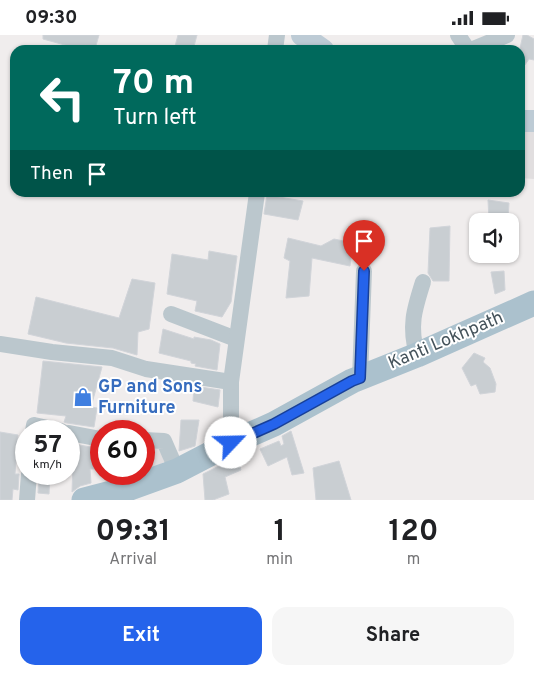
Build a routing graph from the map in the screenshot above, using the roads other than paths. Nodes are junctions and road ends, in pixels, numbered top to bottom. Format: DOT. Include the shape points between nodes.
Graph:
graph roads {
  1 [pos="302,35"];
  2 [pos="507,35"];
  3 [pos="316,45"];
  4 [pos="482,45"];
  5 [pos="256,197"];
  6 [pos="364,271"];
  7 [pos="423,282"];
  8 [pos="534,303"];
  9 [pos="171,314"];
  10 [pos="236,339"];
  11 [pos="0,344"];
  12 [pos="418,355"];
  13 [pos="360,378"];
  14 [pos="231,382"];
  15 [pos="155,441"];
  16 [pos="231,443"];
  17 [pos="178,471"];
  18 [pos="28,485"];
  19 [pos="27,500"];
  20 [pos="84,500"];
  1 -- 3 [label="main road"];
  2 -- 4 [label="street"];
  5 -- 10 [label="street"];
  6 -- 13 [label="street"];
  7 -- 12 [label="street" via="414,310 412,338"];
  8 -- 12 [label="main road, Kanti Lokhpath"];
  9 -- 10 [label="street"];
  10 -- 14 [label="street"];
  11 -- 14 [label="street" via="112,358 146,369"];
  12 -- 13 [label="main road, Kanti Lokhpath"];
  13 -- 16 [label="main road, Kanti Lokhpath"];
  14 -- 16 [label="street"];
  15 -- 17 [label="street" via="164,441"];
  16 -- 17 [label="main road, Kanti Lokhpath"];
  17 -- 20 [label="main road, Kanti Lokhpath"];
  18 -- 19 [label="street"];
}
